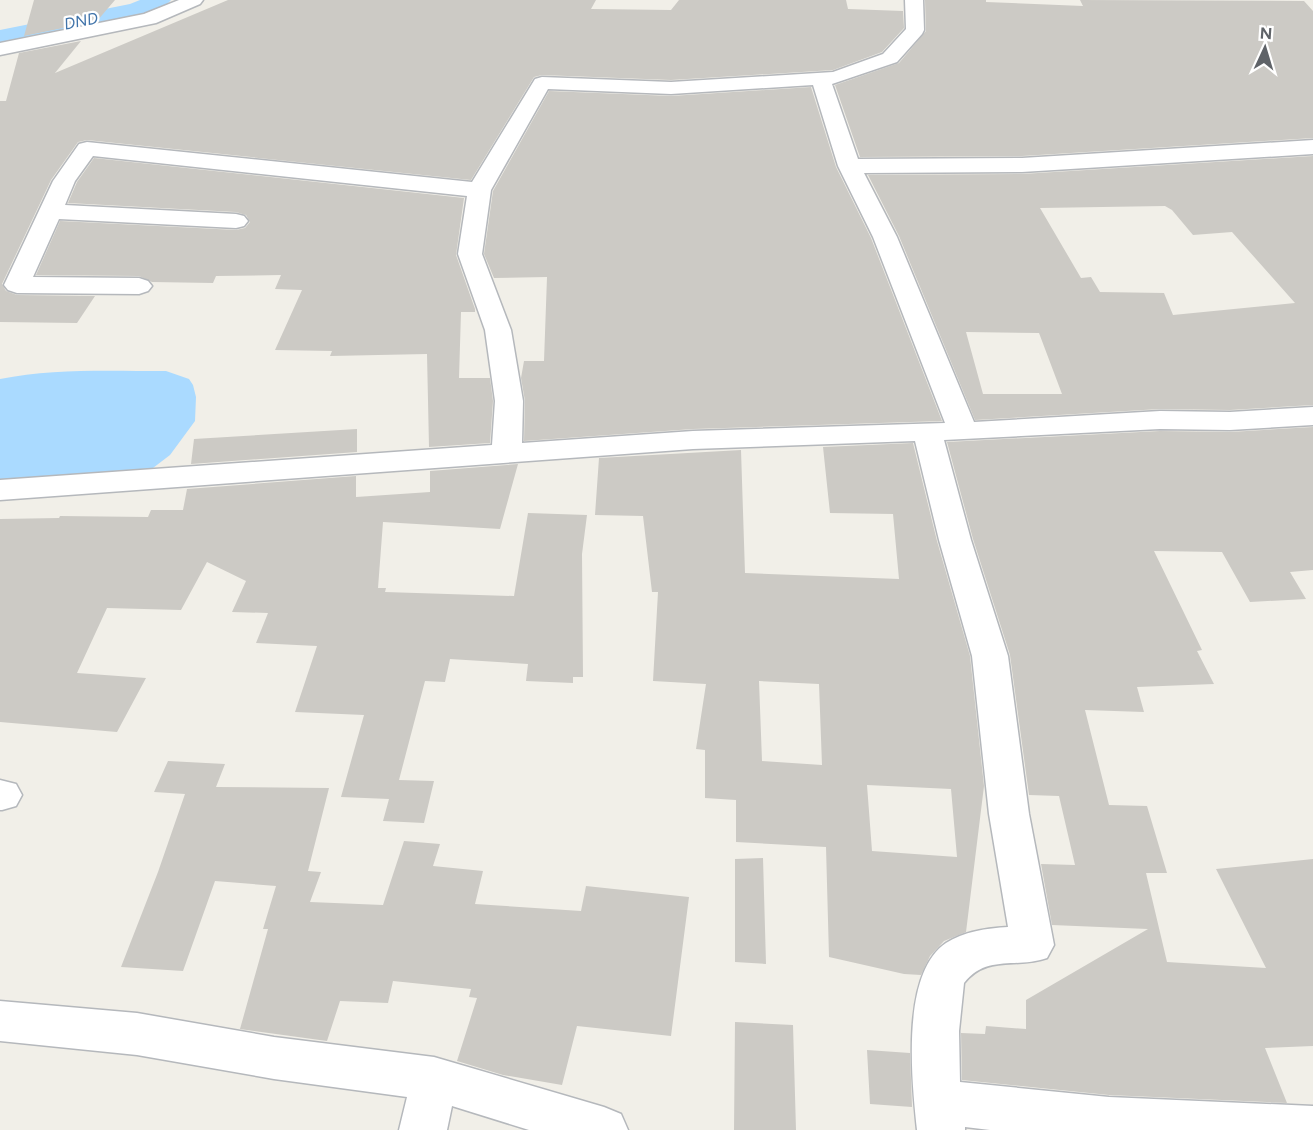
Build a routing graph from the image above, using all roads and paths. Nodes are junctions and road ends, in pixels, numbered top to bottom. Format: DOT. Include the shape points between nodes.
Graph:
graph roads {
  1 [pos="194,0"];
  2 [pos="914,0"];
  3 [pos="0,49"];
  4 [pos="820,80"];
  5 [pos="1313,147"];
  6 [pos="849,166"];
  7 [pos="479,190"];
  8 [pos="49,211"];
  9 [pos="236,220"];
  10 [pos="139,286"];
  11 [pos="1313,416"];
  12 [pos="945,431"];
  13 [pos="507,452"];
  14 [pos="0,490"];
  15 [pos="0,1020"];
  16 [pos="434,1079"];
  17 [pos="939,1116"];
  18 [pos="1313,1129"];
  19 [pos="423,1130"];
  20 [pos="604,1130"];
  1 -- 3 [label="street" via="149,19"];
  2 -- 4 [label="street" via="915,30 890,58"];
  4 -- 6 [label="street"];
  4 -- 7 [label="street" via="671,88 542,83"];
  5 -- 6 [label="street" via="1022,165"];
  6 -- 12 [label="street" via="885,237 957,412"];
  7 -- 8 [label="street" via="87,149"];
  7 -- 13 [label="street" via="470,254 498,330 509,401"];
  8 -- 9 [label="street"];
  8 -- 10 [label="street" via="17,285"];
  11 -- 12 [label="street"];
  12 -- 13 [label="street" via="693,440"];
  12 -- 17 [label="street" via="955,540 990,656 1009,814 1032,945 992,946 963,955 943,977 938,1009"];
  13 -- 14 [label="street"];
  15 -- 16 [label="street" via="137,1034 274,1058"];
  16 -- 19 [label="street"];
  16 -- 20 [label="street"];
  17 -- 18 [label="street"];
}
